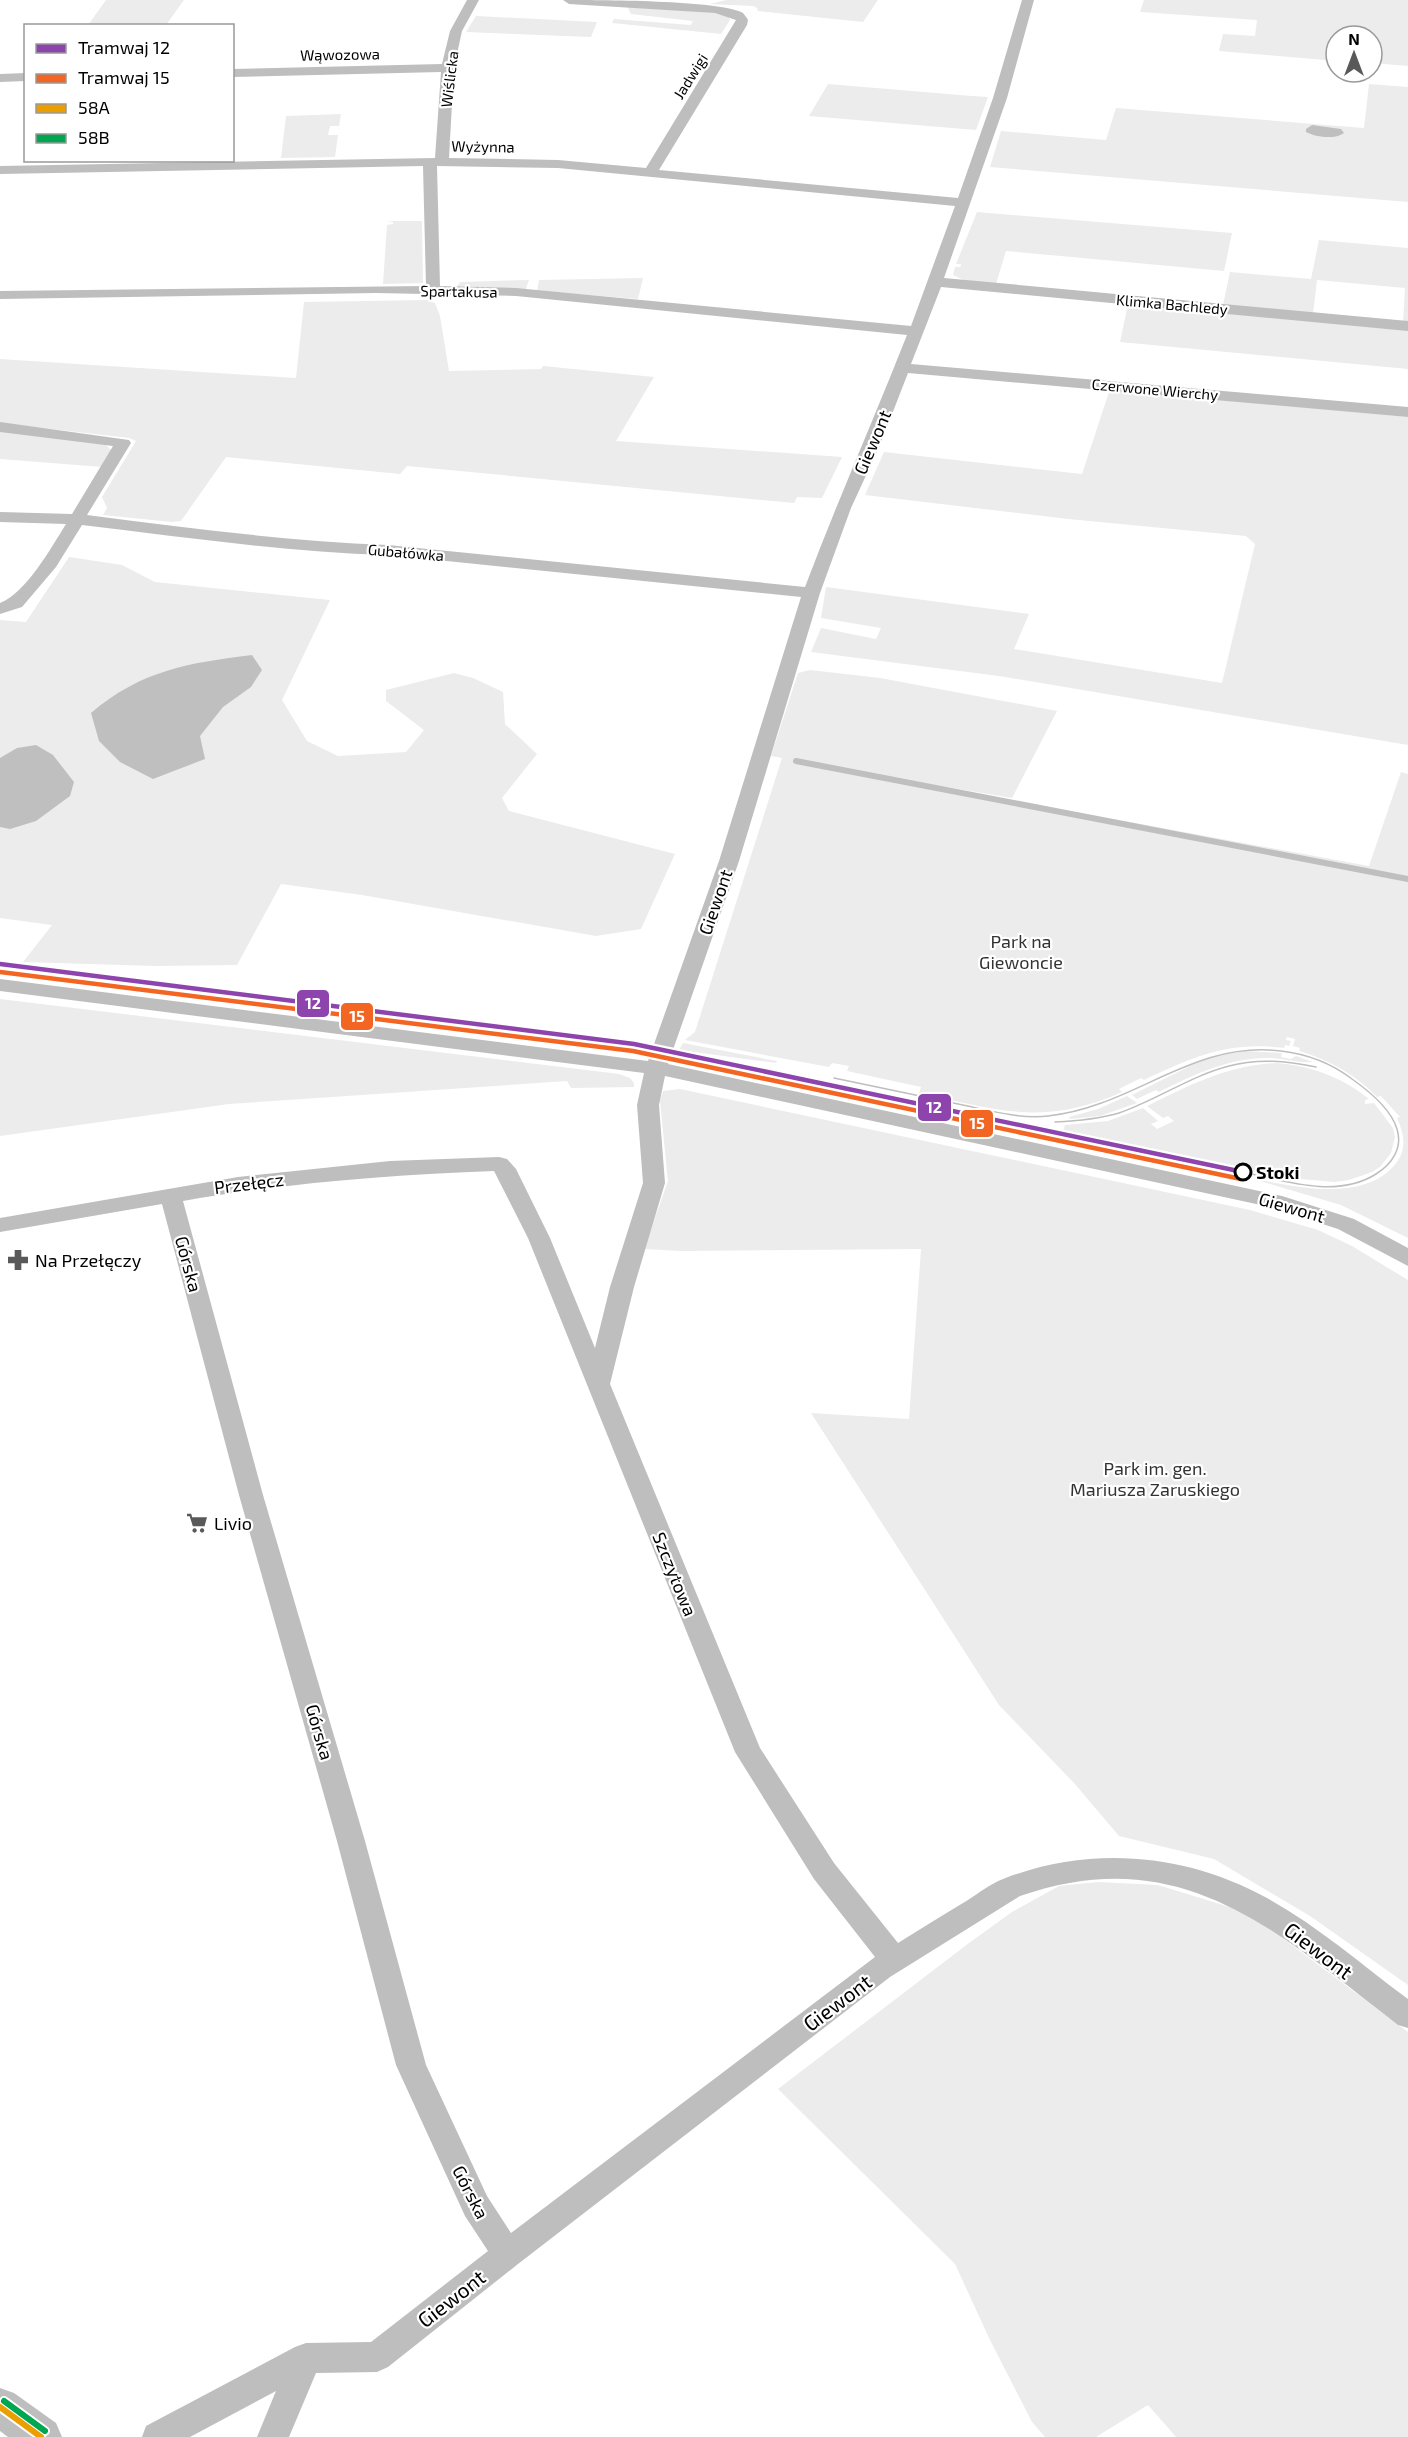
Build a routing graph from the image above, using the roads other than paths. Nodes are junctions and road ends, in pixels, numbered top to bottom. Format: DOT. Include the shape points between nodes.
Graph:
graph roads {
  1 [pos="473,0"];
  2 [pos="570,0"];
  3 [pos="1028,0"];
  4 [pos="448,68"];
  5 [pos="234,73"];
  6 [pos="24,77"];
  7 [pos="0,78"];
  8 [pos="436,162"];
  9 [pos="0,170"];
  10 [pos="651,171"];
  11 [pos="963,202"];
  12 [pos="936,282"];
  13 [pos="433,290"];
  14 [pos="0,295"];
  15 [pos="1408,326"];
  16 [pos="917,331"];
  17 [pos="902,368"];
  18 [pos="1408,412"];
  19 [pos="0,427"];
  20 [pos="0,517"];
  21 [pos="77,519"];
  22 [pos="811,593"];
  23 [pos="0,609"];
  24 [pos="0,985"];
  25 [pos="656,1068"];
  26 [pos="499,1164"];
  27 [pos="170,1194"];
  28 [pos="0,1225"];
  29 [pos="1408,1258"];
  30 [pos="598,1385"];
  31 [pos="894,1960"];
  32 [pos="1408,2016"];
  33 [pos="507,2254"];
  34 [pos="306,2358"];
  35 [pos="0,2407"];
  36 [pos="41,2437"];
  37 [pos="158,2437"];
  38 [pos="273,2437"];
  1 -- 4 [label="street, Wiślicka" via="456,31"];
  2 -- 10 [label="street, Jadwigi" via="741,11 741,25"];
  3 -- 11 [label="street, Giewont" via="1000,98"];
  4 -- 5 [label="street, Wąwozowa"];
  4 -- 8 [label="street, Wiślicka"];
  6 -- 7 [label="street"];
  8 -- 9 [label="street, Wyżynna"];
  8 -- 10 [label="street, Wyżynna" via="558,164"];
  8 -- 13 [label="street, Wiślicka"];
  10 -- 11 [label="street, Wyżynna"];
  11 -- 12 [label="street, Giewont"];
  12 -- 15 [label="street, Klimka Bachledy"];
  12 -- 16 [label="street, Giewont"];
  13 -- 14 [label="street, Spartakusa"];
  13 -- 16 [label="street, Spartakusa" via="523,293"];
  16 -- 17 [label="street, Giewont"];
  17 -- 18 [label="street, Czerwone Wierchy"];
  17 -- 22 [label="street, Giewont"];
  19 -- 21 [label="street" via="123,443"];
  20 -- 21 [label="street, Gubałówka"];
  21 -- 22 [label="street, Gubałówka" via="329,548 388,550"];
  21 -- 23 [label="street" via="50,563 16,603"];
  22 -- 25 [label="street, Giewont" via="729,861"];
  24 -- 25 [label="street"];
  25 -- 29 [label="street, Giewont" via="1274,1201 1346,1224"];
  25 -- 30 [label="street" via="648,1106 654,1183 622,1287"];
  26 -- 27 [label="street, Przełęcz" via="369,1170"];
  26 -- 30 [label="street, Szczytowa" via="539,1238"];
  27 -- 28 [label="street, Przełęcz"];
  27 -- 33 [label="street, Górska" via="411,2065 476,2206"];
  30 -- 31 [label="street, Szczytowa" via="748,1752 824,1871"];
  31 -- 32 [label="street, Giewont" via="1028,1881 1088,1869 1149,1870 1223,1889 1256,1905"];
  31 -- 33 [label="street, Giewont"];
  33 -- 34 [label="street, Giewont" via="377,2357"];
  34 -- 37 [label="street, Giewont"];
  34 -- 38 [label="street"];
  35 -- 36 [label="street"];
}
